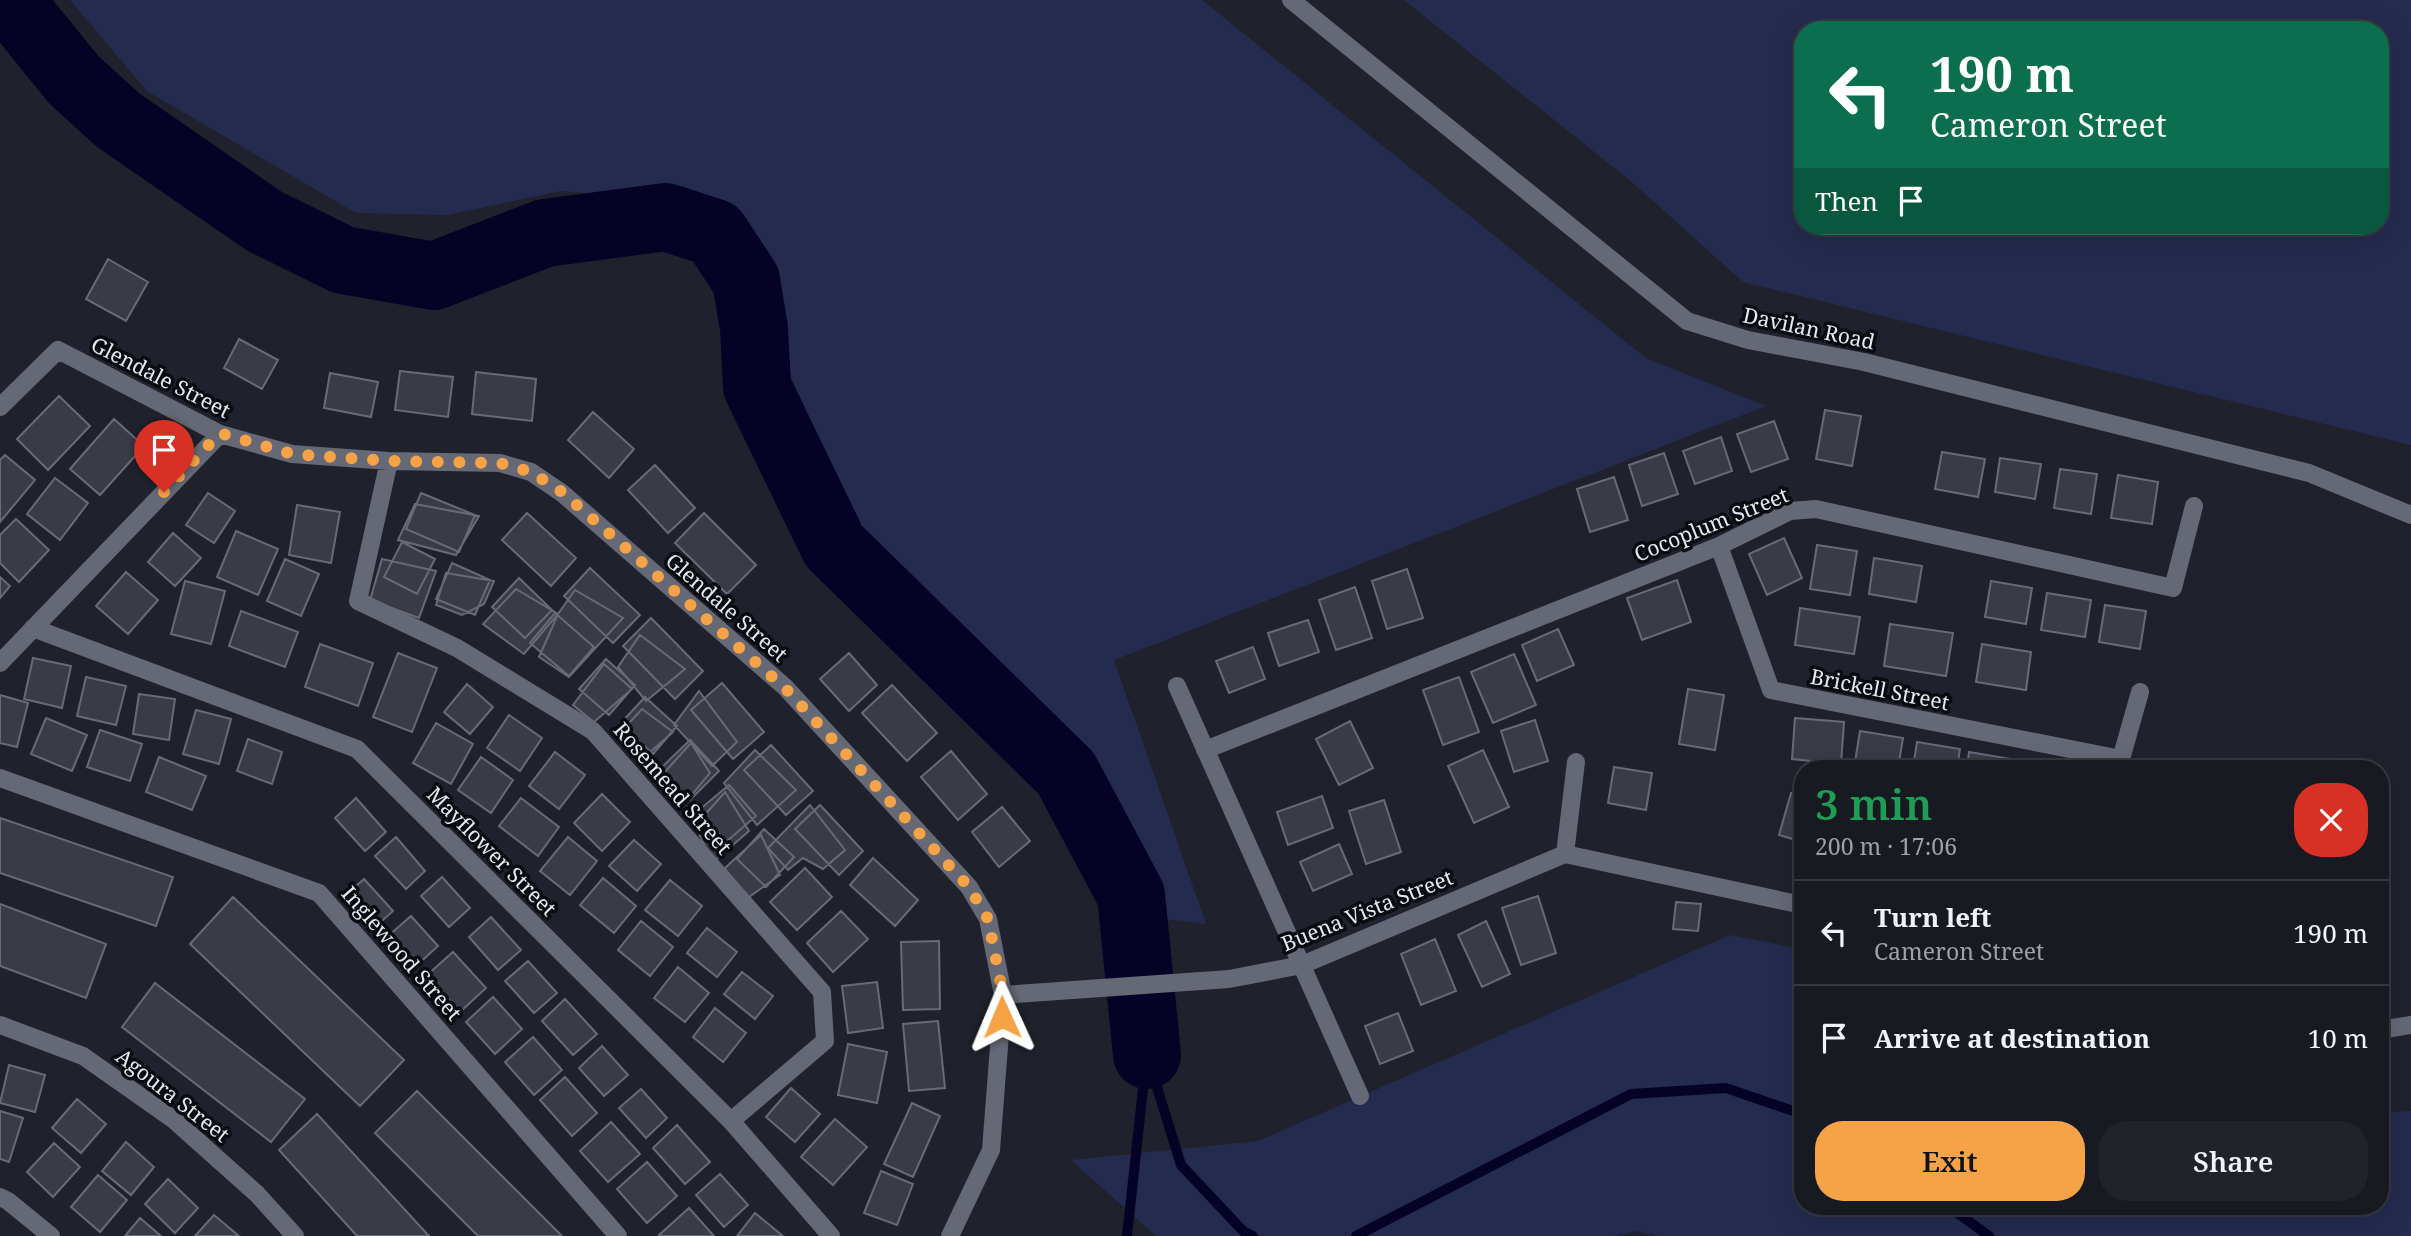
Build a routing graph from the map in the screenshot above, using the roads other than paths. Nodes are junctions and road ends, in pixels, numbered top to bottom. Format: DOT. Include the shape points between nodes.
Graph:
graph roads {
  1 [pos="1291,0"];
  2 [pos="0,407"];
  3 [pos="220,433"];
  4 [pos="389,461"];
  5 [pos="2194,506"];
  6 [pos="2411,515"];
  7 [pos="1718,546"];
  8 [pos="33,628"];
  9 [pos="0,663"];
  10 [pos="1177,686"];
  11 [pos="2140,692"];
  12 [pos="1205,750"];
  13 [pos="2101,760"];
  14 [pos="2121,760"];
  15 [pos="1576,762"];
  16 [pos="0,778"];
  17 [pos="1565,854"];
  18 [pos="1794,903"];
  19 [pos="1301,965"];
  20 [pos="1003,995"];
  21 [pos="0,1025"];
  22 [pos="2411,1025"];
  23 [pos="2389,1029"];
  24 [pos="1360,1096"];
  25 [pos="731,1121"];
  26 [pos="0,1197"];
  27 [pos="51,1236"];
  28 [pos="295,1236"];
  29 [pos="618,1236"];
  30 [pos="831,1236"];
  31 [pos="950,1236"];
  1 -- 6 [label="street, Davilan Road" via="1687,321 1748,340 1864,362 2309,472"];
  2 -- 3 [label="street, Glendale Street" via="58,350"];
  3 -- 4 [label="street, Glendale Street" via="292,454"];
  3 -- 8 [label="street"];
  4 -- 20 [label="street, Glendale Street" via="500,463 531,472 562,492 785,688 969,887 988,919"];
  4 -- 25 [label="street, Rosemead Street" via="358,601 457,648 593,731 822,992 825,1041"];
  5 -- 7 [label="street, Cocoplum Street" via="2173,588 1815,509 1790,511"];
  7 -- 12 [label="street, Cocoplum Street"];
  7 -- 13 [label="street, Brickell Street" via="1772,690"];
  8 -- 9 [label="street"];
  8 -- 25 [label="street, Mayflower Street" via="357,749"];
  10 -- 12 [label="street"];
  11 -- 14 [label="street"];
  12 -- 19 [label="street"];
  15 -- 17 [label="street"];
  16 -- 29 [label="street, Inglewood Street" via="319,893"];
  17 -- 18 [label="street"];
  17 -- 19 [label="street, Buena Vista Street"];
  19 -- 20 [label="street, Buena Vista Street" via="1229,979"];
  19 -- 24 [label="street"];
  20 -- 31 [label="street, Glendale Street" via="991,1150"];
  21 -- 28 [label="street, Agoura Street" via="83,1056 174,1120 257,1194"];
  22 -- 23 [label="street"];
  25 -- 30 [label="street, Mayflower Street"];
  26 -- 27 [label="street"];
}
